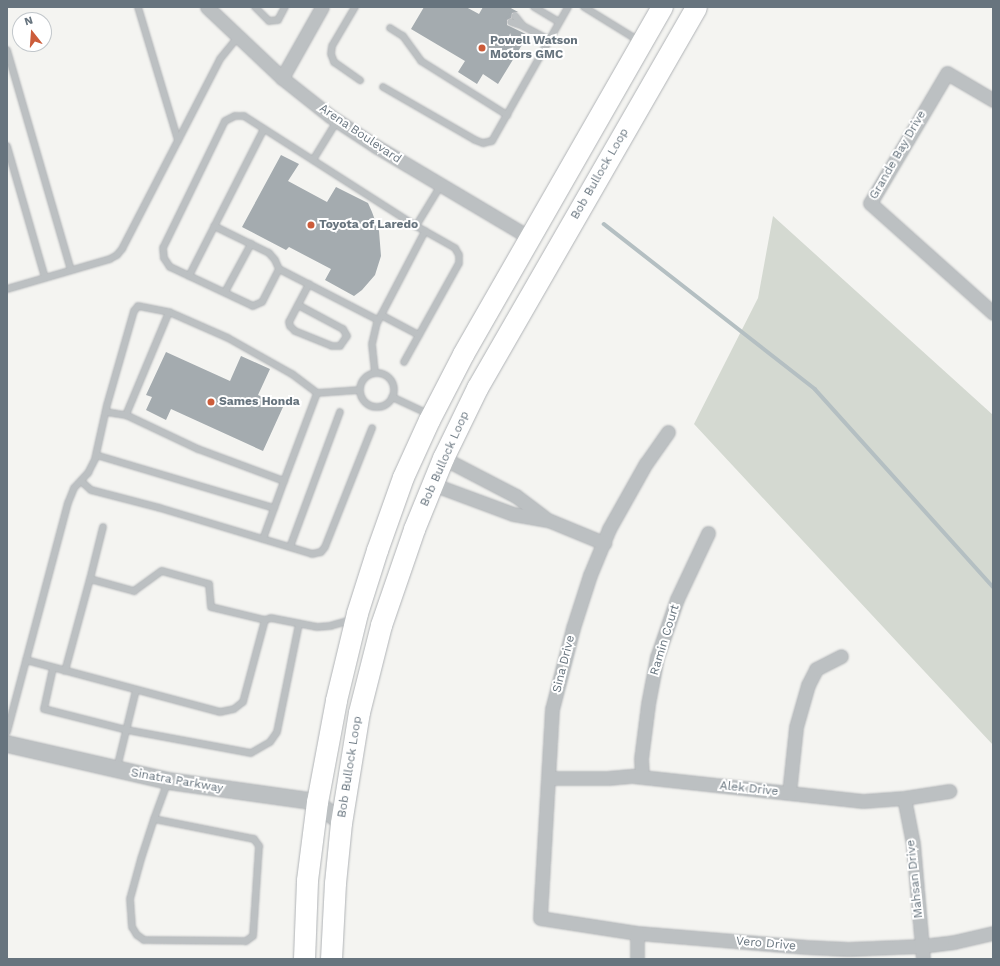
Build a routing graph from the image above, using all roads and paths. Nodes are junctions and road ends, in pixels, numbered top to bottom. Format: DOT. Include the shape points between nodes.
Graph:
graph roads {
  1 [pos="138,7"];
  2 [pos="207,7"];
  3 [pos="255,7"];
  4 [pos="285,7"];
  5 [pos="322,7"];
  6 [pos="355,7"];
  7 [pos="534,7"];
  8 [pos="568,7"];
  9 [pos="584,7"];
  10 [pos="662,7"];
  11 [pos="696,7"];
  12 [pos="515,16"];
  13 [pos="512,22"];
  14 [pos="559,22"];
  15 [pos="523,26"];
  16 [pos="390,28"];
  17 [pos="237,38"];
  18 [pos="549,40"];
  19 [pos="642,43"];
  20 [pos="7,50"];
  21 [pos="14,74"];
  22 [pos="7,76"];
  23 [pos="282,78"];
  24 [pos="360,80"];
  25 [pos="383,87"];
  26 [pos="993,100"];
  27 [pos="506,115"];
  28 [pos="338,121"];
  29 [pos="264,129"];
  30 [pos="178,140"];
  31 [pos="7,146"];
  32 [pos="313,160"];
  33 [pos="441,185"];
  34 [pos="214,226"];
  35 [pos="416,226"];
  36 [pos="425,231"];
  37 [pos="530,238"];
  38 [pos="250,244"];
  39 [pos="278,269"];
  40 [pos="71,270"];
  41 [pos="189,276"];
  42 [pos="45,278"];
  43 [pos="309,284"];
  44 [pos="7,288"];
  45 [pos="225,292"];
  46 [pos="298,305"];
  47 [pos="169,312"];
  48 [pos="993,313"];
  49 [pos="380,317"];
  50 [pos="419,335"];
  51 [pos="404,362"];
  52 [pos="375,373"];
  53 [pos="360,390"];
  54 [pos="318,393"];
  55 [pos="392,397"];
  56 [pos="106,412"];
  57 [pos="340,412"];
  58 [pos="126,415"];
  59 [pos="431,416"];
  60 [pos="372,428"];
  61 [pos="668,432"];
  62 [pos="96,455"];
  63 [pos="443,458"];
  64 [pos="81,480"];
  65 [pos="284,481"];
  66 [pos="432,484"];
  67 [pos="274,508"];
  68 [pos="548,520"];
  69 [pos="103,528"];
  70 [pos="708,533"];
  71 [pos="263,539"];
  72 [pos="604,543"];
  73 [pos="290,547"];
  74 [pos="90,579"];
  75 [pos="356,618"];
  76 [pos="265,620"];
  77 [pos="299,624"];
  78 [pos="841,656"];
  79 [pos="26,660"];
  80 [pos="53,668"];
  81 [pos="65,670"];
  82 [pos="136,690"];
  83 [pos="127,730"];
  84 [pos="7,732"];
  85 [pos="7,744"];
  86 [pos="117,770"];
  87 [pos="642,777"];
  88 [pos="548,778"];
  89 [pos="168,781"];
  90 [pos="949,791"];
  91 [pos="789,793"];
  92 [pos="904,798"];
  93 [pos="316,802"];
  94 [pos="154,819"];
  95 [pos="341,823"];
  96 [pos="540,918"];
  97 [pos="993,932"];
  98 [pos="637,933"];
  99 [pos="922,946"];
  100 [pos="304,959"];
  101 [pos="331,959"];
  102 [pos="637,959"];
  103 [pos="923,959"];
  1 -- 30 [label="lane"];
  2 -- 17 [label="street, Arena Boulevard"];
  3 -- 4 [label="lane" via="269,21 278,20"];
  5 -- 23 [label="street"];
  6 -- 24 [label="lane" via="332,46 331,54 334,62"];
  7 -- 14 [label="lane"];
  8 -- 14 [label="lane"];
  9 -- 19 [label="lane"];
  10 -- 19 [label="highway, Bob Bullock Loop"];
  11 -- 63 [label="highway, Bob Bullock Loop" via="477,388"];
  12 -- 15 [label="lane"];
  13 -- 15 [label="lane"];
  14 -- 18 [label="lane"];
  15 -- 18 [label="lane"];
  16 -- 27 [label="lane" via="403,36 421,61"];
  17 -- 23 [label="street, Arena Boulevard"];
  17 -- 30 [label="lane" via="220,59"];
  18 -- 27 [label="lane"];
  19 -- 37 [label="highway, Bob Bullock Loop"];
  20 -- 21 [label="lane"];
  21 -- 22 [label="lane"];
  21 -- 40 [label="lane"];
  23 -- 28 [label="street, Arena Boulevard"];
  25 -- 27 [label="lane" via="483,143 492,141"];
  26 -- 48 [label="street, Grande Bay Drive" via="947,73 870,203"];
  28 -- 32 [label="lane"];
  28 -- 33 [label="street, Arena Boulevard"];
  29 -- 32 [label="lane"];
  29 -- 34 [label="lane"];
  29 -- 41 [label="lane" via="244,116 235,116 226,121 163,248 164,258 170,267"];
  30 -- 40 [label="lane" via="122,249 110,259"];
  31 -- 42 [label="lane"];
  32 -- 35 [label="lane"];
  33 -- 35 [label="lane"];
  33 -- 37 [label="street, Arena Boulevard"];
  34 -- 38 [label="lane"];
  34 -- 41 [label="lane"];
  35 -- 36 [label="lane"];
  36 -- 49 [label="lane"];
  36 -- 50 [label="lane" via="455,248 459,255 459,263"];
  37 -- 59 [label="highway, Bob Bullock Loop" via="463,354"];
  38 -- 39 [label="lane" via="269,253"];
  38 -- 45 [label="lane"];
  39 -- 43 [label="lane"];
  39 -- 45 [label="lane" via="262,302 258,305 253,306"];
  40 -- 42 [label="lane"];
  41 -- 45 [label="lane"];
  42 -- 44 [label="lane"];
  43 -- 46 [label="lane"];
  43 -- 49 [label="lane"];
  46 -- 46 [label="lane" via="289,322 290,326 332,346 340,346 347,336 343,329"];
  47 -- 54 [label="lane" via="228,338 292,374"];
  47 -- 56 [label="lane" via="147,306 138,306 134,310"];
  47 -- 58 [label="lane"];
  49 -- 50 [label="lane"];
  49 -- 52 [label="lane" via="372,344"];
  50 -- 51 [label="lane"];
  52 -- 53 [label="lane" via="363,380"];
  52 -- 55 [label="lane" via="384,374 392,382"];
  53 -- 54 [label="lane"];
  53 -- 55 [label="lane" via="364,402 375,407 385,405"];
  54 -- 65 [label="lane"];
  55 -- 59 [label="lane"];
  56 -- 58 [label="lane"];
  56 -- 62 [label="lane"];
  57 -- 73 [label="lane"];
  58 -- 65 [label="lane" via="198,449"];
  59 -- 75 [label="highway, Bob Bullock Loop" via="376,550"];
  60 -- 73 [label="lane" via="325,547 321,552 312,554"];
  61 -- 72 [label="street, Sina Drive" via="646,463 609,529"];
  62 -- 64 [label="lane" via="88,473"];
  62 -- 67 [label="lane"];
  63 -- 66 [label="highway, Bob Bullock Loop"];
  63 -- 68 [label="street" via="516,496"];
  64 -- 71 [label="lane" via="91,490"];
  64 -- 79 [label="lane" via="74,488 68,503"];
  65 -- 67 [label="lane"];
  66 -- 68 [label="street" via="513,514"];
  66 -- 95 [label="highway, Bob Bullock Loop" via="381,625 359,712"];
  67 -- 71 [label="lane"];
  68 -- 72 [label="street"];
  69 -- 74 [label="lane"];
  70 -- 87 [label="street, Ramin Court" via="677,599 657,656 641,759"];
  71 -- 73 [label="lane"];
  72 -- 88 [label="street, Sina Drive" via="590,575 573,628 552,709"];
  74 -- 76 [label="lane" via="134,591 162,571 209,584 211,607"];
  74 -- 81 [label="lane"];
  75 -- 77 [label="lane" via="330,626"];
  75 -- 93 [label="highway, Bob Bullock Loop" via="336,700"];
  76 -- 77 [label="lane" via="271,618"];
  76 -- 82 [label="lane" via="243,702 234,709 220,712"];
  77 -- 83 [label="lane" via="277,732 260,750 251,753"];
  78 -- 91 [label="street" via="816,669 808,685 796,727"];
  79 -- 80 [label="lane"];
  79 -- 84 [label="lane"];
  80 -- 81 [label="lane"];
  80 -- 83 [label="lane" via="44,709"];
  81 -- 82 [label="lane"];
  82 -- 83 [label="lane"];
  83 -- 86 [label="lane"];
  85 -- 86 [label="street, Sinatra Parkway"];
  86 -- 89 [label="street, Sinatra Parkway"];
  87 -- 88 [label="street, Alek Drive"];
  87 -- 91 [label="street, Alek Drive"];
  88 -- 96 [label="street, Sina Drive"];
  89 -- 93 [label="street, Sinatra Parkway"];
  89 -- 94 [label="lane"];
  90 -- 92 [label="street, Alek Drive"];
  91 -- 92 [label="street, Alek Drive" via="863,801"];
  92 -- 99 [label="street, Mahsan Drive" via="913,844"];
  93 -- 95 [label="street"];
  93 -- 100 [label="highway, Bob Bullock Loop" via="307,880"];
  94 -- 94 [label="lane" via="130,899 132,927 137,935 144,940 215,941 246,941 253,936 259,846 254,839"];
  95 -- 101 [label="highway, Bob Bullock Loop"];
  96 -- 98 [label="street, Vero Drive"];
  97 -- 99 [label="street, Vero Drive" via="954,942"];
  98 -- 99 [label="street, Vero Drive" via="806,947"];
  98 -- 102 [label="street"];
  99 -- 103 [label="street, Mahsan Drive"];
}
